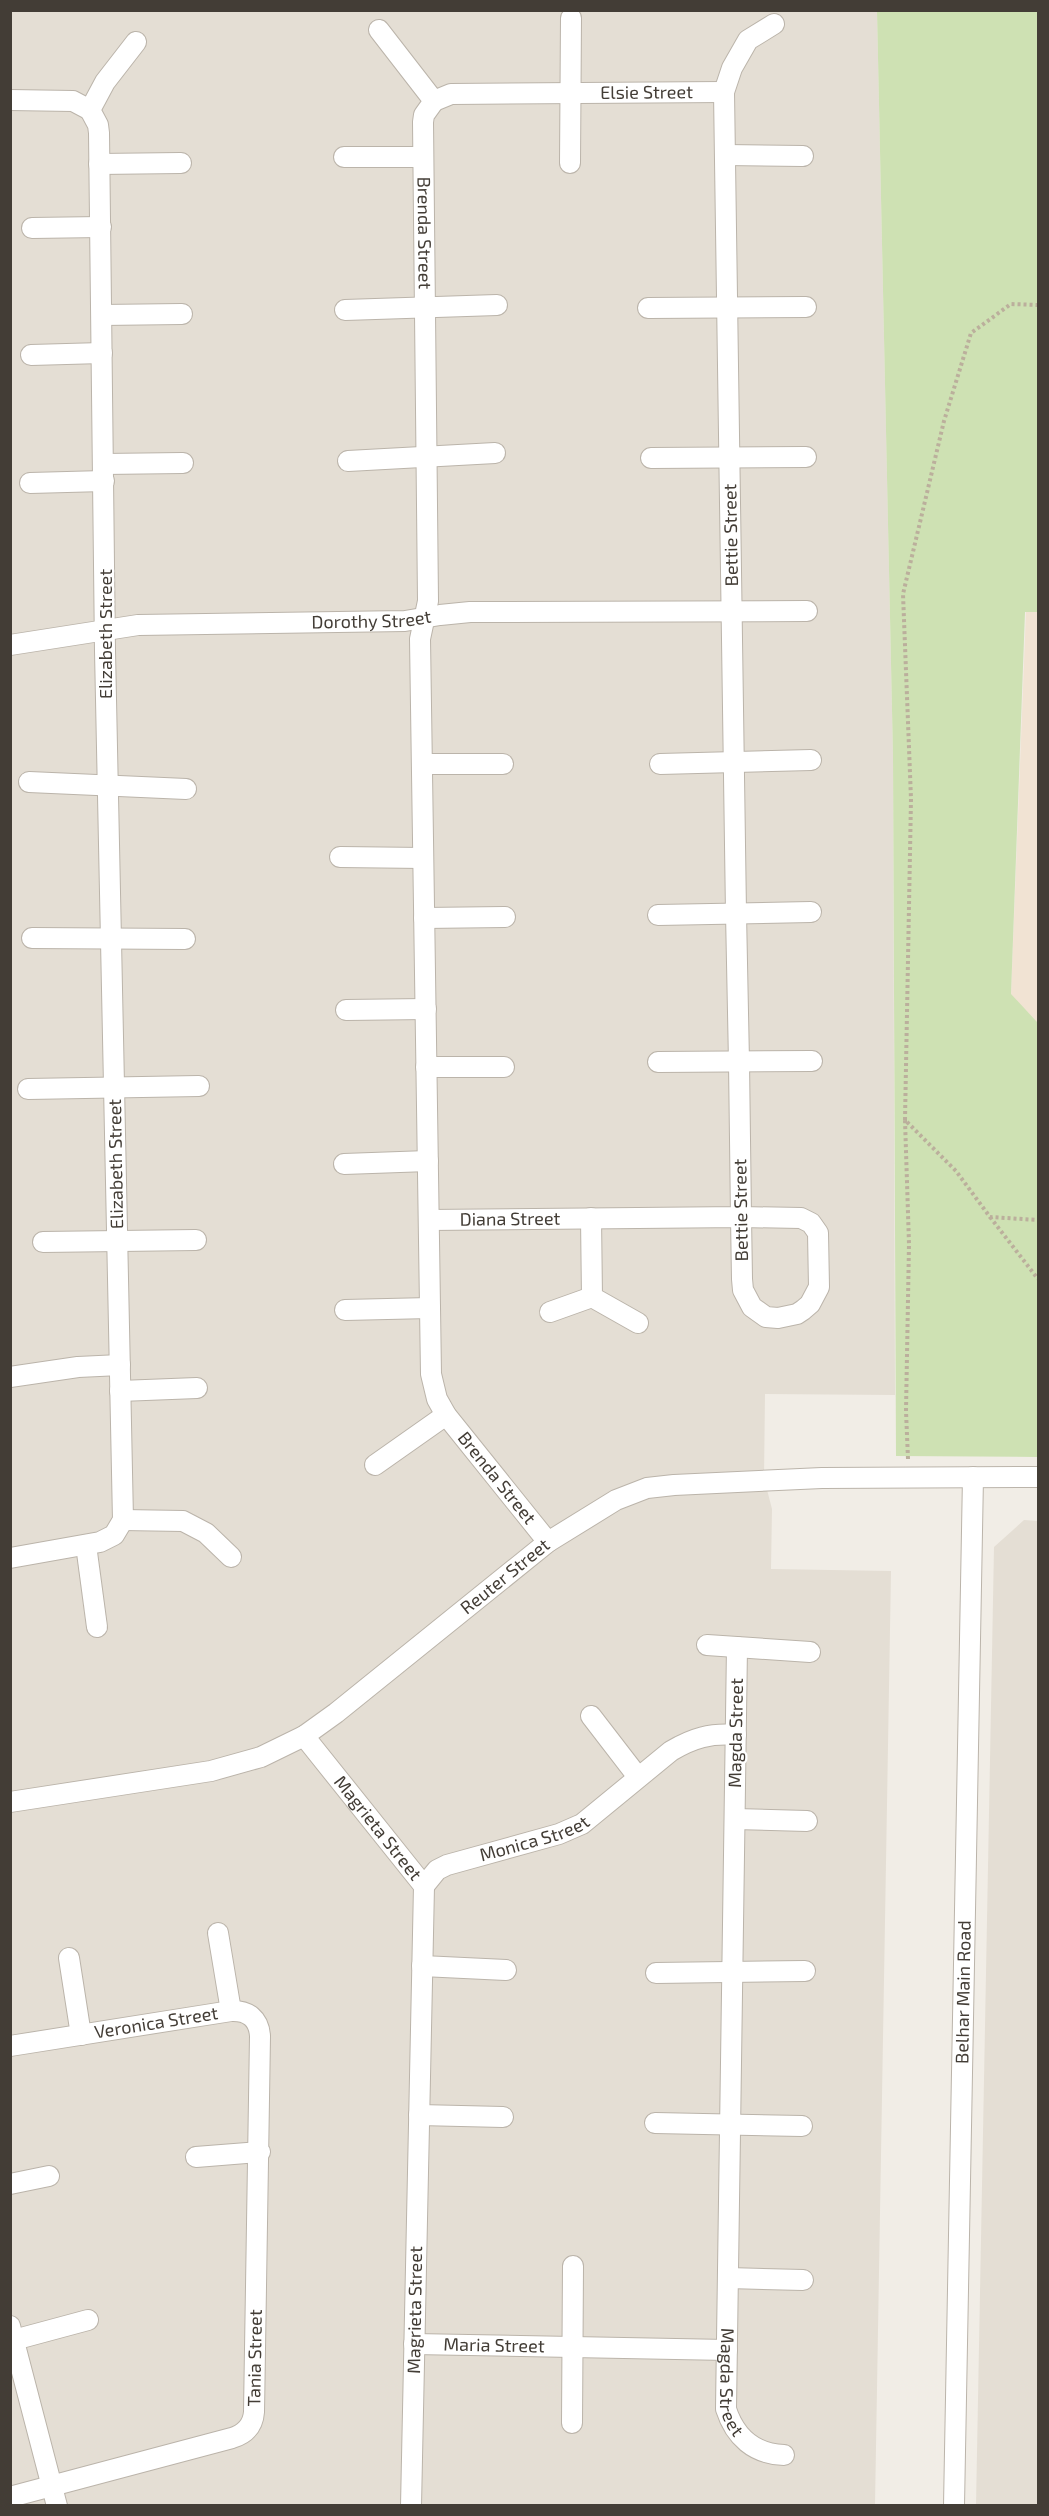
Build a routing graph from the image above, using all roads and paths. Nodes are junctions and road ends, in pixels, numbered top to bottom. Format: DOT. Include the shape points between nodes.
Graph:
graph roads {
  1 [pos="571,18"];
  2 [pos="774,24"];
  3 [pos="379,30"];
  4 [pos="136,42"];
  5 [pos="724,92"];
  6 [pos="571,93"];
  7 [pos="10,100"];
  8 [pos="434,101"];
  9 [pos="90,110"];
  10 [pos="725,155"];
  11 [pos="803,156"];
  12 [pos="344,157"];
  13 [pos="423,157"];
  14 [pos="181,163"];
  15 [pos="570,163"];
  16 [pos="99,164"];
  17 [pos="100,227"];
  18 [pos="32,228"];
  19 [pos="1038,304"];
  20 [pos="497,305"];
  21 [pos="806,307"];
  22 [pos="425,308"];
  23 [pos="648,308"];
  24 [pos="727,308"];
  25 [pos="345,310"];
  26 [pos="182,314"];
  27 [pos="102,315"];
  28 [pos="102,353"];
  29 [pos="31,355"];
  30 [pos="495,453"];
  31 [pos="427,457"];
  32 [pos="806,457"];
  33 [pos="651,458"];
  34 [pos="730,458"];
  35 [pos="348,461"];
  36 [pos="183,464"];
  37 [pos="104,473"];
  38 [pos="30,483"];
  39 [pos="807,611"];
  40 [pos="732,612"];
  41 [pos="425,618"];
  42 [pos="106,629"];
  43 [pos="10,645"];
  44 [pos="811,760"];
  45 [pos="734,762"];
  46 [pos="422,764"];
  47 [pos="503,764"];
  48 [pos="660,764"];
  49 [pos="29,782"];
  50 [pos="108,786"];
  51 [pos="186,789"];
  52 [pos="340,858"];
  53 [pos="423,858"];
  54 [pos="811,912"];
  55 [pos="736,913"];
  56 [pos="658,915"];
  57 [pos="505,917"];
  58 [pos="424,918"];
  59 [pos="32,938"];
  60 [pos="111,938"];
  61 [pos="185,939"];
  62 [pos="426,1009"];
  63 [pos="345,1010"];
  64 [pos="812,1061"];
  65 [pos="658,1062"];
  66 [pos="739,1062"];
  67 [pos="426,1067"];
  68 [pos="504,1067"];
  69 [pos="199,1086"];
  70 [pos="114,1088"];
  71 [pos="28,1089"];
  72 [pos="905,1120"];
  73 [pos="428,1161"];
  74 [pos="344,1164"];
  75 [pos="741,1217"];
  76 [pos="990,1217"];
  77 [pos="591,1218"];
  78 [pos="429,1220"];
  79 [pos="1038,1220"];
  80 [pos="196,1240"];
  81 [pos="117,1241"];
  82 [pos="43,1242"];
  83 [pos="1038,1279"];
  84 [pos="592,1297"];
  85 [pos="430,1308"];
  86 [pos="345,1310"];
  87 [pos="550,1312"];
  88 [pos="638,1323"];
  89 [pos="120,1365"];
  90 [pos="10,1377"];
  91 [pos="197,1388"];
  92 [pos="120,1391"];
  93 [pos="446,1415"];
  94 [pos="375,1465"];
  95 [pos="973,1477"];
  96 [pos="1038,1477"];
  97 [pos="909,1478"];
  98 [pos="123,1520"];
  99 [pos="548,1542"];
  100 [pos="86,1545"];
  101 [pos="231,1557"];
  102 [pos="10,1558"];
  103 [pos="97,1627"];
  104 [pos="707,1645"];
  105 [pos="737,1647"];
  106 [pos="810,1652"];
  107 [pos="591,1716"];
  108 [pos="736,1735"];
  109 [pos="304,1736"];
  110 [pos="638,1777"];
  111 [pos="10,1802"];
  112 [pos="735,1819"];
  113 [pos="807,1821"];
  114 [pos="424,1886"];
  115 [pos="218,1933"];
  116 [pos="69,1958"];
  117 [pos="422,1966"];
  118 [pos="506,1970"];
  119 [pos="805,1971"];
  120 [pos="732,1972"];
  121 [pos="656,1973"];
  122 [pos="231,2011"];
  123 [pos="81,2035"];
  124 [pos="10,2046"];
  125 [pos="419,2115"];
  126 [pos="503,2117"];
  127 [pos="655,2123"];
  128 [pos="730,2125"];
  129 [pos="802,2126"];
  130 [pos="260,2152"];
  131 [pos="196,2157"];
  132 [pos="49,2176"];
  133 [pos="10,2184"];
  134 [pos="573,2266"];
  135 [pos="728,2278"];
  136 [pos="803,2280"];
  137 [pos="88,2319"];
  138 [pos="12,2336"];
  139 [pos="414,2344"];
  140 [pos="572,2347"];
  141 [pos="727,2350"];
  142 [pos="572,2423"];
  143 [pos="784,2455"];
  144 [pos="51,2486"];
  145 [pos="10,2497"];
  146 [pos="57,2505"];
  147 [pos="411,2505"];
  148 [pos="954,2505"];
  1 -- 6 [label="street"];
  2 -- 5 [label="street, Bettie Street" via="748,40"];
  3 -- 8 [label="street"];
  4 -- 9 [label="street" via="105,82"];
  5 -- 6 [label="street, Elsie Street"];
  5 -- 10 [label="street, Bettie Street"];
  6 -- 8 [label="street, Elsie Street" via="452,94"];
  6 -- 15 [label="street"];
  7 -- 9 [label="street" via="73,101"];
  8 -- 13 [label="street, Brenda Street" via="424,114"];
  9 -- 16 [label="street, Elizabeth Street" via="98,125"];
  10 -- 11 [label="street"];
  10 -- 24 [label="street, Bettie Street"];
  12 -- 13 [label="street, Brenda Street"];
  13 -- 22 [label="street, Brenda Street"];
  14 -- 16 [label="street"];
  16 -- 17 [label="street, Elizabeth Street"];
  17 -- 18 [label="street"];
  17 -- 27 [label="street, Elizabeth Street"];
  19 -- 72 [label="path" via="1011,304 971,333 944,421 903,594 911,799"];
  20 -- 22 [label="street, Brenda Street"];
  21 -- 24 [label="street"];
  22 -- 25 [label="street, Brenda Street"];
  22 -- 31 [label="street, Brenda Street"];
  23 -- 24 [label="street"];
  24 -- 34 [label="street, Bettie Street"];
  26 -- 27 [label="street"];
  27 -- 28 [label="street, Elizabeth Street"];
  28 -- 29 [label="street"];
  28 -- 37 [label="street, Elizabeth Street"];
  30 -- 31 [label="street"];
  31 -- 35 [label="street"];
  31 -- 41 [label="street, Brenda Street"];
  32 -- 34 [label="street, Bettie Street"];
  33 -- 34 [label="street, Bettie Street"];
  34 -- 40 [label="street, Bettie Street"];
  36 -- 37 [label="street"];
  37 -- 38 [label="street"];
  37 -- 42 [label="street, Elizabeth Street"];
  39 -- 40 [label="street, Bettie Street"];
  40 -- 41 [label="street, Dorothy Street" via="470,612"];
  40 -- 45 [label="street, Bettie Street"];
  41 -- 42 [label="street, Dorothy Street"];
  41 -- 46 [label="street, Brenda Street" via="420,639"];
  42 -- 43 [label="street, Dorothy Street"];
  42 -- 50 [label="street, Elizabeth Street"];
  44 -- 45 [label="street"];
  45 -- 48 [label="street"];
  45 -- 55 [label="street, Bettie Street"];
  46 -- 47 [label="street"];
  46 -- 53 [label="street, Brenda Street"];
  49 -- 50 [label="street"];
  50 -- 51 [label="street"];
  50 -- 60 [label="street, Elizabeth Street"];
  52 -- 53 [label="street"];
  53 -- 58 [label="street, Brenda Street"];
  54 -- 55 [label="street"];
  55 -- 56 [label="street"];
  55 -- 66 [label="street, Bettie Street"];
  57 -- 58 [label="street"];
  58 -- 62 [label="street, Brenda Street"];
  59 -- 60 [label="street"];
  60 -- 61 [label="street"];
  60 -- 70 [label="street, Elizabeth Street"];
  62 -- 63 [label="street"];
  62 -- 67 [label="street, Brenda Street"];
  64 -- 66 [label="street"];
  65 -- 66 [label="street"];
  66 -- 75 [label="street, Bettie Street"];
  67 -- 68 [label="street"];
  67 -- 73 [label="street, Brenda Street"];
  69 -- 70 [label="street, Elizabeth Street"];
  70 -- 71 [label="street, Elizabeth Street"];
  70 -- 81 [label="street, Elizabeth Street"];
  72 -- 76 [label="path" via="956,1171"];
  72 -- 97 [label="path"];
  73 -- 74 [label="street"];
  73 -- 78 [label="street, Brenda Street"];
  75 -- 75 [label="street, Bettie Street" via="742,1279 747,1300 766,1317 797,1314 810,1304 819,1287 819,1239 815,1227 801,1218"];
  75 -- 77 [label="street, Diana Street"];
  76 -- 79 [label="path"];
  76 -- 83 [label="path"];
  77 -- 78 [label="street, Diana Street"];
  77 -- 84 [label="street"];
  78 -- 85 [label="street, Brenda Street"];
  80 -- 81 [label="street, Elizabeth Street"];
  81 -- 82 [label="street, Elizabeth Street"];
  81 -- 89 [label="street, Elizabeth Street"];
  84 -- 87 [label="street"];
  84 -- 88 [label="street"];
  85 -- 86 [label="street"];
  85 -- 93 [label="street, Brenda Street" via="431,1374"];
  89 -- 90 [label="street"];
  89 -- 92 [label="street, Elizabeth Street"];
  91 -- 92 [label="street"];
  92 -- 98 [label="street, Elizabeth Street"];
  93 -- 94 [label="street, Brenda Street"];
  93 -- 99 [label="street, Brenda Street"];
  95 -- 96 [label="street, Reuter Street"];
  95 -- 97 [label="street, Reuter Street"];
  95 -- 148 [label="street, Belhar Main Road"];
  97 -- 99 [label="street, Reuter Street" via="811,1478 647,1488 616,1500"];
  98 -- 100 [label="street" via="108,1540"];
  98 -- 101 [label="street" via="183,1521 206,1533"];
  99 -- 109 [label="street, Reuter Street"];
  100 -- 102 [label="street"];
  100 -- 103 [label="street"];
  104 -- 105 [label="street"];
  105 -- 106 [label="street"];
  105 -- 108 [label="street, Magda Street"];
  107 -- 110 [label="street"];
  108 -- 110 [label="street, Monica Street" via="716,1733 693,1739"];
  108 -- 112 [label="street, Magda Street"];
  109 -- 111 [label="street, Reuter Street" via="261,1757 228,1767"];
  109 -- 114 [label="street, Magrieta Street"];
  110 -- 114 [label="street, Monica Street" via="598,1813 575,1827 447,1865"];
  112 -- 113 [label="street"];
  112 -- 120 [label="street, Magda Street"];
  114 -- 117 [label="street, Magrieta Street"];
  115 -- 122 [label="street"];
  116 -- 123 [label="street, Veronica Street"];
  117 -- 118 [label="street"];
  117 -- 125 [label="street, Magrieta Street"];
  119 -- 120 [label="street"];
  120 -- 121 [label="street"];
  120 -- 128 [label="street, Magda Street"];
  122 -- 123 [label="street, Veronica Street"];
  122 -- 130 [label="street, Tania Street" via="247,2013 259,2030"];
  123 -- 124 [label="street, Veronica Street"];
  125 -- 126 [label="street"];
  125 -- 139 [label="street, Magrieta Street"];
  127 -- 128 [label="street"];
  128 -- 129 [label="street"];
  128 -- 135 [label="street, Magda Street"];
  130 -- 131 [label="street"];
  130 -- 144 [label="street, Tania Street" via="251,2424 240,2436"];
  132 -- 133 [label="street"];
  134 -- 140 [label="street"];
  135 -- 136 [label="street"];
  135 -- 141 [label="street, Magda Street"];
  137 -- 138 [label="street"];
  138 -- 144 [label="street"];
  139 -- 140 [label="street, Maria Street"];
  139 -- 147 [label="street, Magrieta Street"];
  140 -- 141 [label="street, Maria Street"];
  140 -- 142 [label="street"];
  141 -- 143 [label="street, Magda Street" via="726,2409 730,2421 754,2448"];
  144 -- 145 [label="street, Tania Street"];
  144 -- 146 [label="street"];
}
